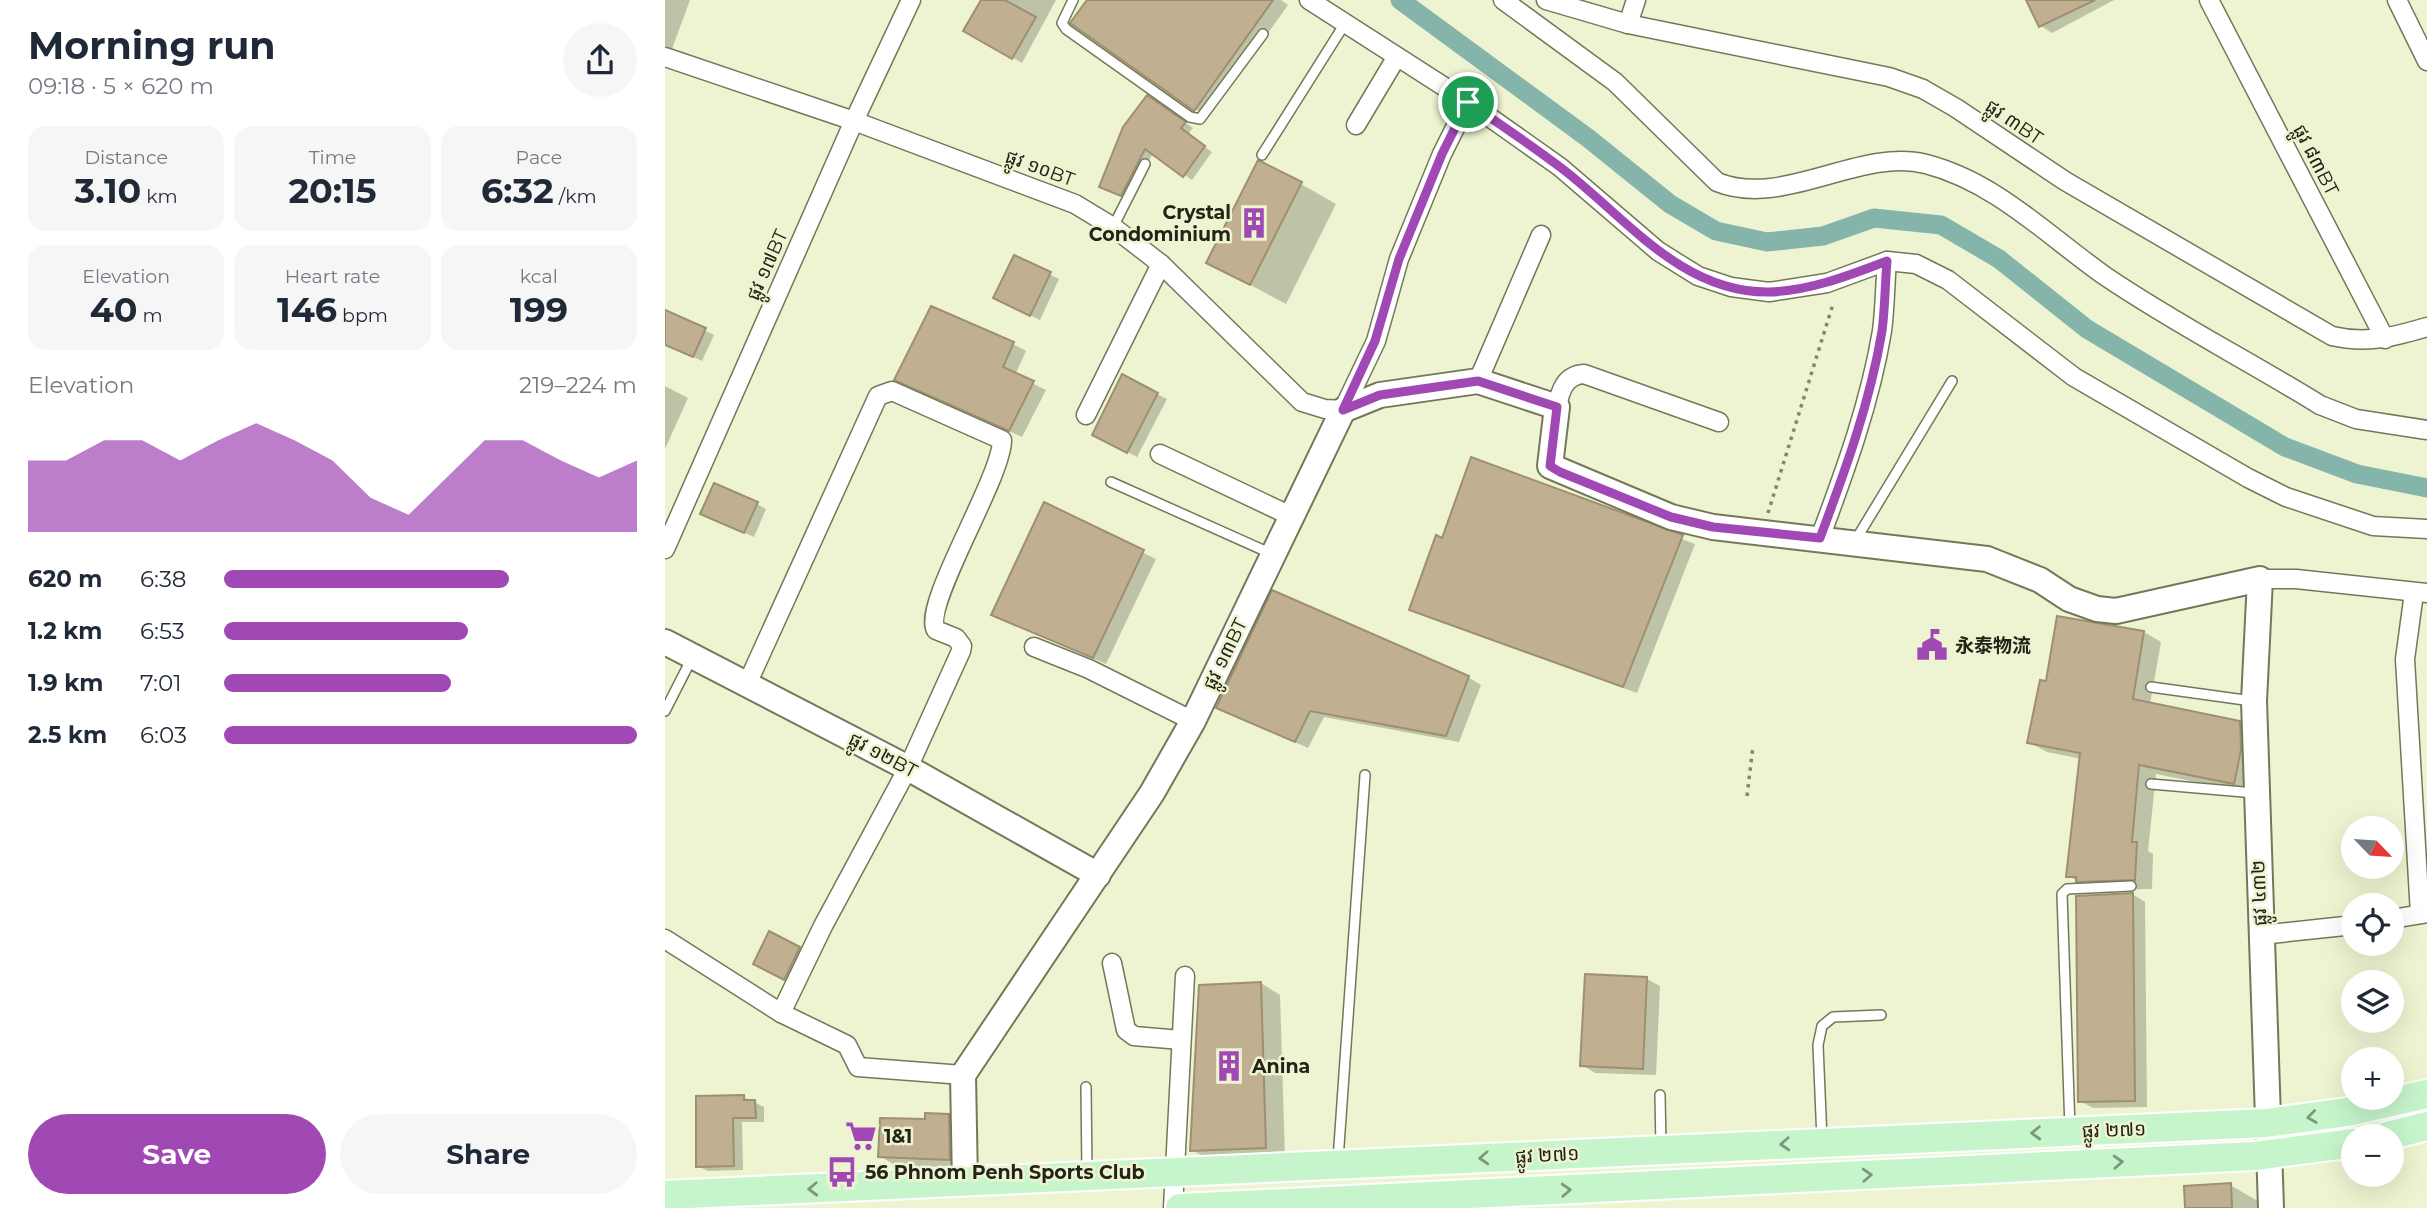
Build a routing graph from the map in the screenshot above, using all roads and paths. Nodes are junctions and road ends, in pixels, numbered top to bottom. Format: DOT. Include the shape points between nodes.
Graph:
graph roads {
  1 [pos="1073,0"];
  2 [pos="1309,0"];
  3 [pos="1503,0"];
  4 [pos="1543,0"];
  5 [pos="1636,0"];
  6 [pos="2209,0"];
  7 [pos="2397,0"];
  8 [pos="907,1"];
  9 [pos="1530,18"];
  10 [pos="1628,24"];
  11 [pos="1344,25"];
  12 [pos="1263,34"];
  13 [pos="665,57"];
  14 [pos="1396,58"];
  15 [pos="2427,61"];
  16 [pos="1468,102"];
  17 [pos="854,121"];
  18 [pos="1356,125"];
  19 [pos="1262,155"];
  20 [pos="1145,164"];
  21 [pos="1113,227"];
  22 [pos="1541,235"];
  23 [pos="1887,261"];
  24 [pos="1161,264"];
  25 [pos="1833,304"];
  26 [pos="2427,327"];
  27 [pos="2385,340"];
  28 [pos="1478,381"];
  29 [pos="1952,381"];
  30 [pos="1557,407"];
  31 [pos="1343,410"];
  32 [pos="1086,415"];
  33 [pos="1719,422"];
  34 [pos="2427,430"];
  35 [pos="1160,454"];
  36 [pos="1111,482"];
  37 [pos="1293,517"];
  38 [pos="2427,529"];
  39 [pos="1762,533"];
  40 [pos="1820,538"];
  41 [pos="1854,542"];
  42 [pos="665,549"];
  43 [pos="1273,554"];
  44 [pos="2260,579"];
  45 [pos="2420,593"];
  46 [pos="665,642"];
  47 [pos="1034,647"];
  48 [pos="693,655"];
  49 [pos="748,682"];
  50 [pos="2151,687"];
  51 [pos="2254,701"];
  52 [pos="665,711"];
  53 [pos="1193,722"];
  54 [pos="1753,746"];
  55 [pos="908,768"];
  56 [pos="1365,775"];
  57 [pos="2151,784"];
  58 [pos="2257,793"];
  59 [pos="1747,796"];
  60 [pos="1098,875"];
  61 [pos="2130,887"];
  62 [pos="2423,914"];
  63 [pos="2404,917"];
  64 [pos="2341,926"];
  65 [pos="2261,935"];
  66 [pos="665,939"];
  67 [pos="1112,962"];
  68 [pos="1185,976"];
  69 [pos="781,1013"];
  70 [pos="1881,1015"];
  71 [pos="1181,1040"];
  72 [pos="963,1075"];
  73 [pos="1086,1087"];
  74 [pos="1660,1094"];
  75 [pos="2427,1094"];
  76 [pos="2266,1124"];
  77 [pos="2427,1126"];
  78 [pos="2070,1132"];
  79 [pos="2404,1132"];
  80 [pos="1822,1142"];
  81 [pos="2341,1145"];
  82 [pos="1661,1150"];
  83 [pos="2268,1155"];
  84 [pos="1338,1165"];
  85 [pos="1175,1173"];
  86 [pos="1087,1178"];
  87 [pos="965,1183"];
  88 [pos="665,1195"];
  89 [pos="1306,1205"];
  90 [pos="1237,1207"];
  91 [pos="1173,1208"];
  92 [pos="1179,1208"];
  93 [pos="2271,1208"];
  1 -- 12 [label="lane" via="1063,16 1066,29 1200,119"];
  2 -- 11 [label="street"];
  3 -- 9 [label="street"];
  4 -- 9 [label="street, ផ្លូវ ៣BT"];
  4 -- 10 [label="street, ផ្លូវ ៣BT"];
  5 -- 10 [label="street"];
  6 -- 27 [label="street, ផ្លូវ ៨៣BT"];
  7 -- 15 [label="street"];
  8 -- 17 [label="street, ផ្លូវ ១៧BT"];
  9 -- 34 [label="street" via="1615,82 1717,182 1736,190 1757,190 1874,165 1934,167 1992,193 2106,276 2320,405 2356,419"];
  10 -- 27 [label="street, ផ្លូវ ៣BT" via="1877,74 1923,89 2065,181 2332,336"];
  11 -- 14 [label="street"];
  11 -- 19 [label="lane"];
  13 -- 17 [label="street, ផ្លូវ ១០BT"];
  14 -- 16 [label="street"];
  14 -- 18 [label="street"];
  16 -- 23 [label="street" via="1560,167 1658,251 1698,276 1769,292 1827,283"];
  16 -- 31 [label="street, ផ្លូវ ១៣BT" via="1399,259 1375,341"];
  17 -- 21 [label="street, ផ្លូវ ១០BT" via="1075,204"];
  17 -- 42 [label="street, ផ្លូវ ១៧BT"];
  20 -- 21 [label="lane"];
  21 -- 24 [label="street, ផ្លូវ ១០BT"];
  22 -- 28 [label="street"];
  23 -- 38 [label="street" via="1916,264 1948,280 2074,377 2286,497 2373,526"];
  23 -- 40 [label="street" via="1882,330 1869,388 1852,452"];
  24 -- 31 [label="street, ផ្លូវ ១០BT" via="1302,402"];
  24 -- 32 [label="street"];
  25 -- 39 [label="path"];
  26 -- 27 [label="street, ផ្លូវ ៣BT"];
  28 -- 30 [label="street"];
  28 -- 31 [label="street" via="1380,395"];
  29 -- 41 [label="lane"];
  30 -- 33 [label="street" via="1565,384 1575,374 1584,374"];
  30 -- 39 [label="street" via="1550,466 1671,517"];
  31 -- 37 [label="street, ផ្លូវ ១៣BT"];
  35 -- 37 [label="street"];
  36 -- 43 [label="lane"];
  37 -- 43 [label="street, ផ្លូវ ១៣BT"];
  39 -- 40 [label="street"];
  40 -- 41 [label="street"];
  41 -- 44 [label="street" via="1987,559 2097,609 2127,609"];
  43 -- 53 [label="street, ផ្លូវ ១៣BT"];
  44 -- 45 [label="street"];
  44 -- 51 [label="street, ផ្លូវ ៤៣២"];
  45 -- 62 [label="street" via="2405,659"];
  46 -- 48 [label="street, ផ្លូវ ១២BT"];
  47 -- 53 [label="street" via="1089,669"];
  48 -- 49 [label="street, ផ្លូវ ១២BT"];
  48 -- 52 [label="lane"];
  49 -- 55 [label="street, ផ្លូវ ១២BT"];
  49 -- 55 [label="street" via="878,396 892,391 999,437 1003,444 995,468 933,621 936,630 956,638 961,651"];
  50 -- 51 [label="lane"];
  51 -- 58 [label="street, ផ្លូវ ៤៣២"];
  53 -- 60 [label="street, ផ្លូវ ១៣BT"];
  54 -- 59 [label="path"];
  55 -- 60 [label="street, ផ្លូវ ១២BT"];
  55 -- 69 [label="street"];
  56 -- 84 [label="lane"];
  57 -- 58 [label="lane"];
  58 -- 65 [label="street, ផ្លូវ ៤៣២"];
  60 -- 72 [label="street, ផ្លូវ ១៣BT"];
  61 -- 78 [label="lane" via="2067,889 2062,894"];
  62 -- 63 [label="street"];
  64 -- 65 [label="street"];
  65 -- 76 [label="street, ផ្លូវ ៤៣២"];
  66 -- 69 [label="street"];
  67 -- 71 [label="street" via="1126,1030 1134,1036"];
  68 -- 71 [label="street"];
  69 -- 72 [label="street" via="848,1045 863,1069"];
  70 -- 80 [label="lane" via="1833,1017 1822,1026 1818,1045"];
  71 -- 85 [label="street"];
  72 -- 87 [label="street"];
  73 -- 86 [label="lane"];
  74 -- 82 [label="lane"];
  75 -- 76 [label="main road, ផ្លូវ ២៧១, one-way"];
  76 -- 78 [label="main road, ផ្លូវ ២៧១"];
  76 -- 83 [label="street, ផ្លូវ ៤៣២"];
  77 -- 79 [label="main road"];
  78 -- 80 [label="main road, ផ្លូវ ២៧១, one-way"];
  80 -- 82 [label="main road, ផ្លូវ ២៧១, one-way"];
  81 -- 83 [label="main road, ផ្លូវ ២៧១"];
  82 -- 84 [label="main road, ផ្លូវ ២៧១, one-way"];
  89 -- 83 [label="main road, ផ្លូវ ២៧១, one-way"];
  83 -- 93 [label="street, ផ្លូវ ៤៣២"];
  84 -- 85 [label="main road, ផ្លូវ ២៧១"];
  85 -- 86 [label="main road, ផ្លូវ ២៧១"];
  85 -- 91 [label="street"];
  86 -- 87 [label="main road, ផ្លូវ ២៧១"];
  87 -- 88 [label="main road, ផ្លូវ ២៧១, one-way"];
  89 -- 90 [label="main road, ផ្លូវ ២៧១"];
  90 -- 92 [label="main road, ផ្លូវ ២៧១"];
}
